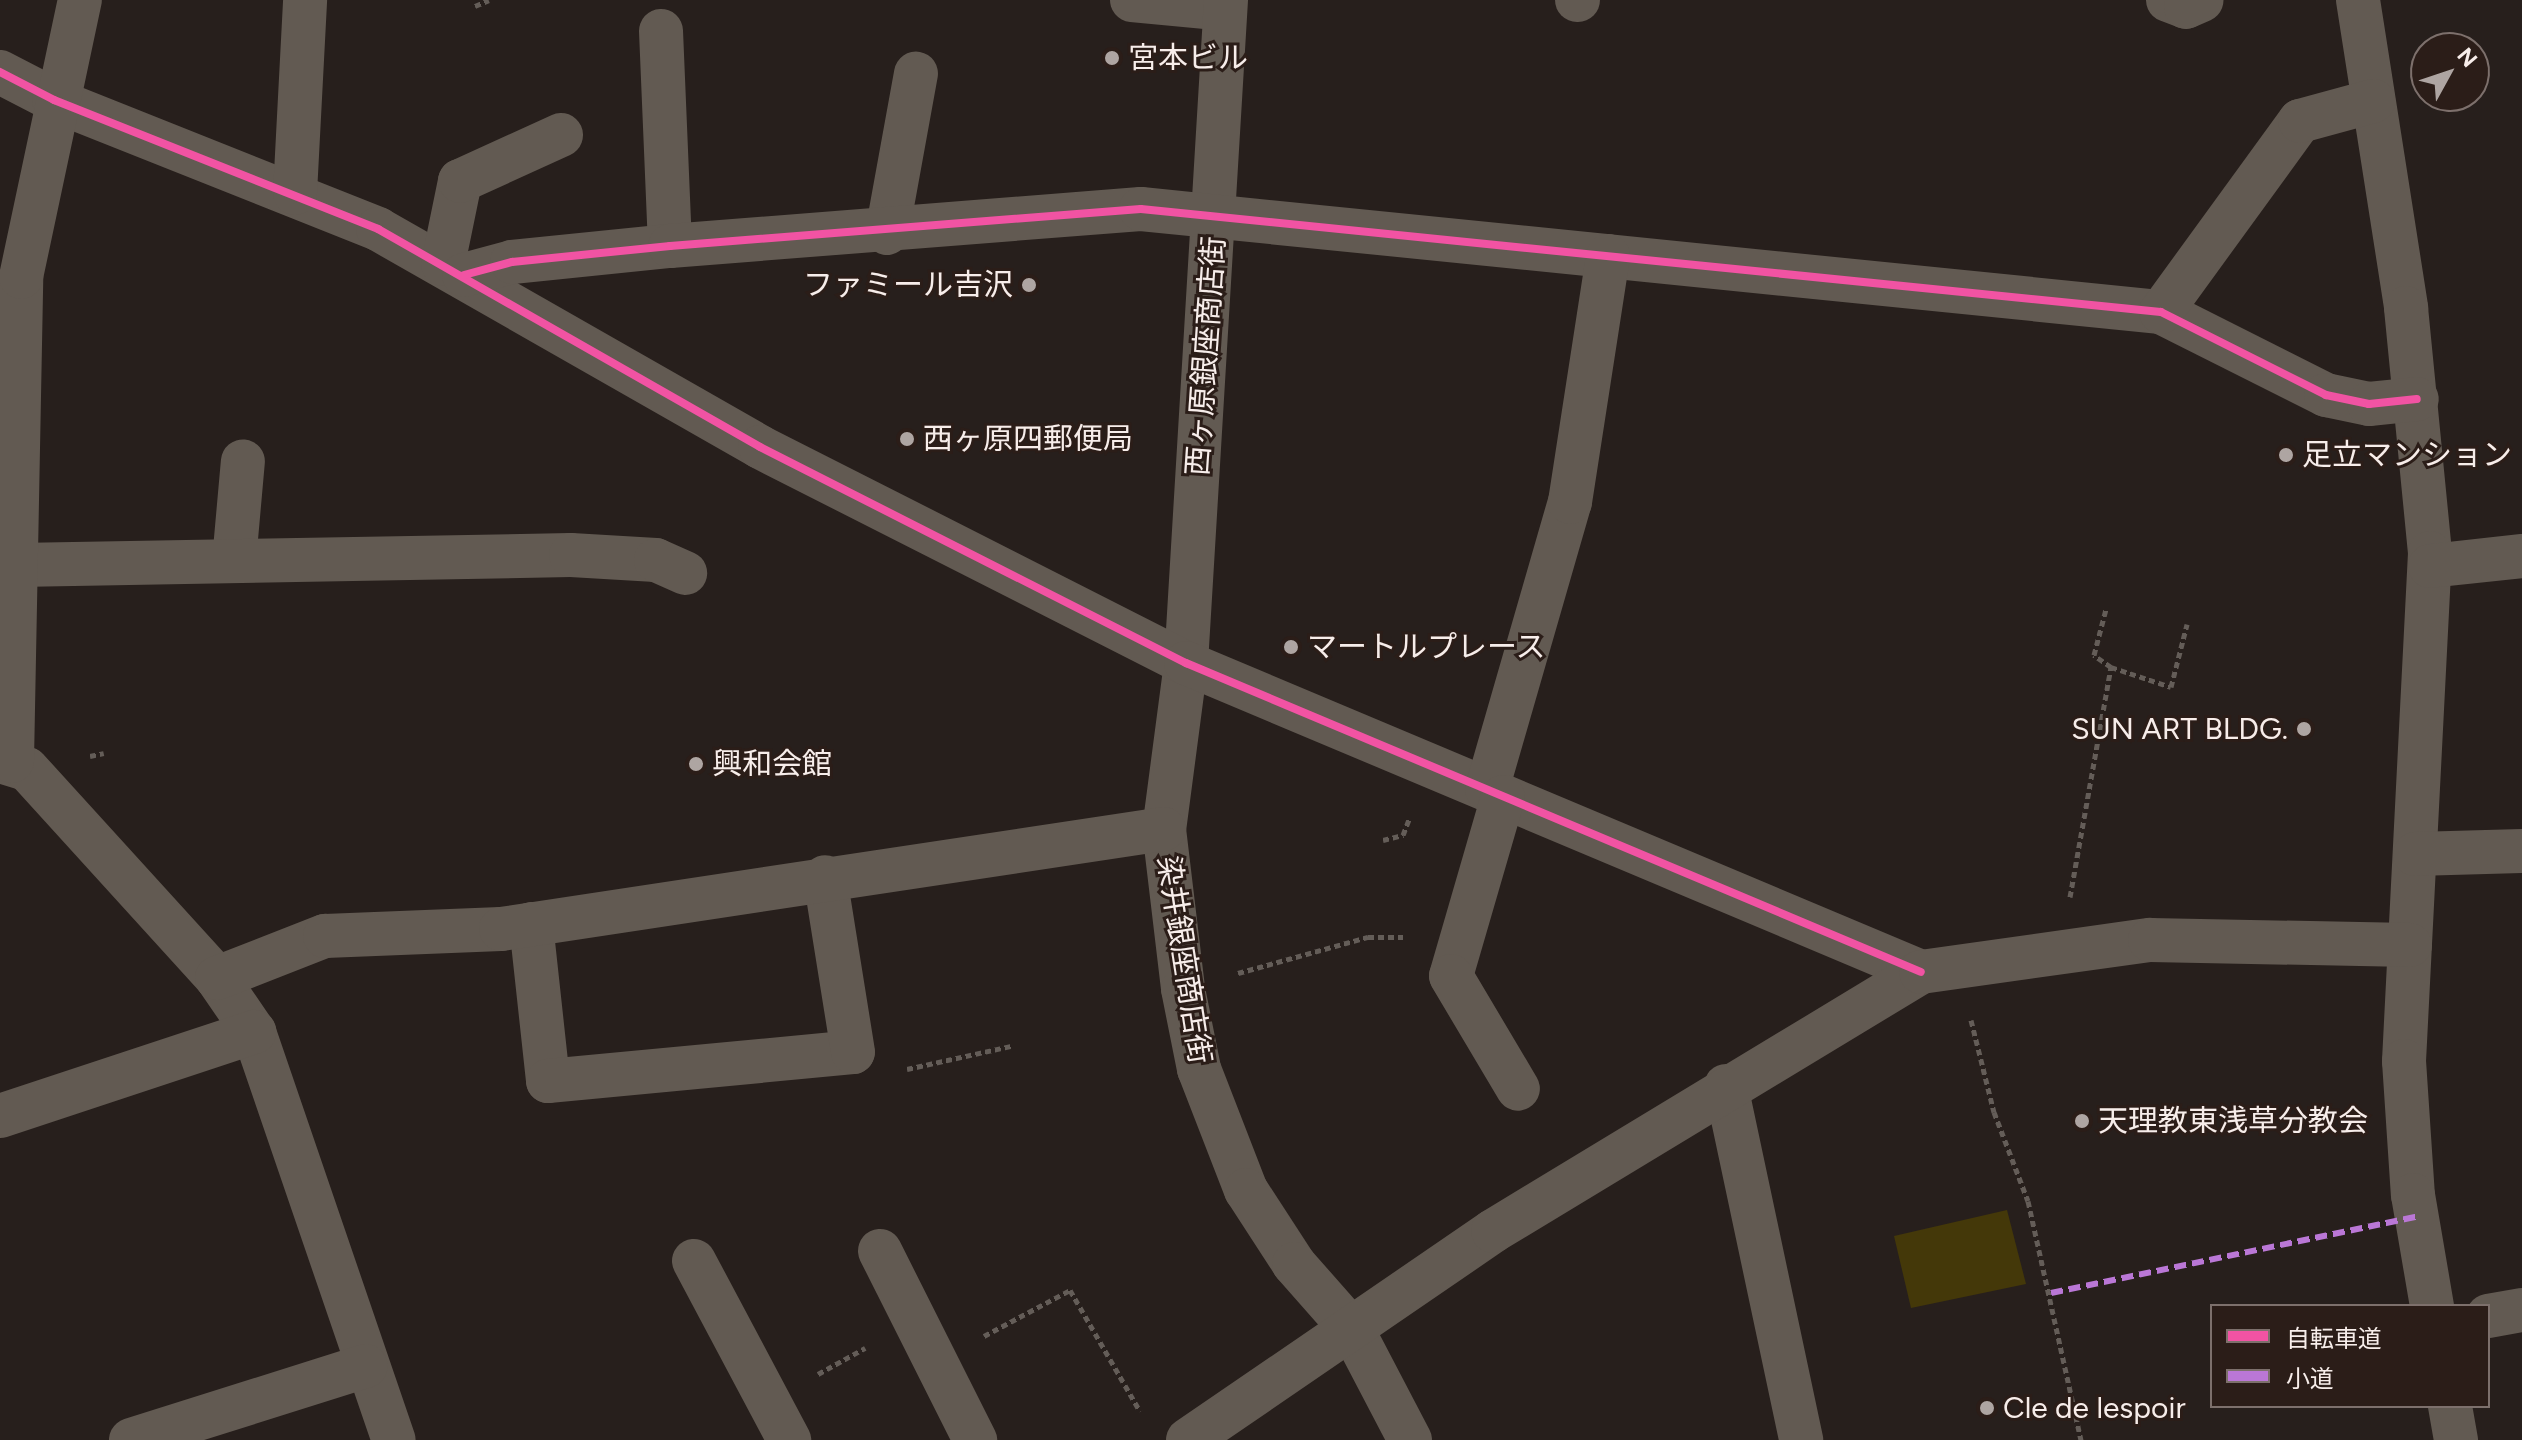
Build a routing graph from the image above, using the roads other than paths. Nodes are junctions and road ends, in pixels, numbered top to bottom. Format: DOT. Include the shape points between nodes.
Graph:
graph roads {
  1 [pos="80,0"];
  2 [pos="305,0"];
  3 [pos="1132,0"];
  4 [pos="2168,0"];
  5 [pos="2202,0"];
  6 [pos="2358,0"];
  7 [pos="1226,5"];
  8 [pos="661,31"];
  9 [pos="0,72"];
  10 [pos="916,74"];
  11 [pos="54,100"];
  12 [pos="2373,101"];
  13 [pos="561,135"];
  14 [pos="295,193"];
  15 [pos="1215,216"];
  16 [pos="887,233"];
  17 [pos="670,246"];
  18 [pos="1608,256"];
  19 [pos="454,270"];
  20 [pos="2161,312"];
  21 [pos="10,321"];
  22 [pos="2417,399"];
  23 [pos="243,461"];
  24 [pos="2522,556"];
  25 [pos="234,561"];
  26 [pos="17,565"];
  27 [pos="2430,566"];
  28 [pos="685,573"];
  29 [pos="1186,663"];
  30 [pos="6,761"];
  31 [pos="1495,793"];
  32 [pos="1164,829"];
  33 [pos="2522,851"];
  34 [pos="2415,854"];
  35 [pos="825,877"];
  36 [pos="531,924"];
  37 [pos="2410,945"];
  38 [pos="1940,969"];
  39 [pos="217,978"];
  40 [pos="254,1032"];
  41 [pos="1726,1086"];
  42 [pos="1518,1089"];
  43 [pos="0,1116"];
  44 [pos="880,1251"];
  45 [pos="694,1261"];
  46 [pos="2432,1304"];
  47 [pos="2522,1310"];
  48 [pos="2490,1316"];
  49 [pos="1353,1331"];
  50 [pos="366,1366"];
  51 [pos="2450,1408"];
  52 [pos="1168,1433"];
  53 [pos="131,1440"];
  54 [pos="394,1440"];
  55 [pos="789,1440"];
  56 [pos="975,1440"];
  57 [pos="1410,1440"];
  58 [pos="1801,1440"];
  59 [pos="2456,1440"];
  1 -- 11 [label="street"];
  2 -- 14 [label="street"];
  3 -- 7 [label="street"];
  4 -- 5 [label="street" via="2186,7"];
  6 -- 12 [label="street"];
  7 -- 15 [label="street, 西ヶ原銀座商店街"];
  8 -- 17 [label="street"];
  9 -- 11 [label="street"];
  10 -- 16 [label="street"];
  11 -- 14 [label="street"];
  11 -- 21 [label="street"];
  12 -- 20 [label="street" via="2300,121"];
  12 -- 22 [label="street"];
  13 -- 19 [label="street" via="460,181"];
  14 -- 19 [label="street"];
  15 -- 16 [label="street" via="1141,209"];
  15 -- 18 [label="street"];
  15 -- 29 [label="street, 西ヶ原銀座商店街"];
  16 -- 17 [label="street"];
  17 -- 19 [label="street"];
  18 -- 20 [label="street"];
  18 -- 31 [label="street" via="1570,502"];
  19 -- 29 [label="street" via="760,447"];
  20 -- 22 [label="street" via="2326,395 2369,404"];
  21 -- 26 [label="street"];
  22 -- 27 [label="street"];
  23 -- 25 [label="street"];
  24 -- 27 [label="street"];
  25 -- 26 [label="street"];
  25 -- 28 [label="street" via="571,555 656,560"];
  26 -- 30 [label="street"];
  27 -- 34 [label="street"];
  29 -- 31 [label="street"];
  29 -- 32 [label="street, 染井銀座商店街"];
  30 -- 39 [label="street"];
  31 -- 38 [label="street"];
  31 -- 42 [label="street" via="1451,976"];
  32 -- 35 [label="street"];
  32 -- 49 [label="street, 染井銀座商店街" via="1183,989 1199,1069 1246,1190 1294,1264"];
  33 -- 34 [label="street"];
  34 -- 37 [label="street"];
  35 -- 36 [label="street"];
  35 -- 36 [label="street" via="853,1052 548,1081"];
  36 -- 39 [label="street" via="325,936"];
  37 -- 38 [label="street" via="2150,940"];
  37 -- 46 [label="street" via="2404,1061 2413,1195"];
  38 -- 41 [label="street"];
  39 -- 40 [label="street"];
  40 -- 43 [label="street"];
  40 -- 50 [label="street"];
  41 -- 49 [label="street" via="1493,1231"];
  41 -- 58 [label="street"];
  44 -- 56 [label="street"];
  45 -- 55 [label="street"];
  47 -- 48 [label="street"];
  49 -- 52 [label="street"];
  49 -- 57 [label="street, 染井銀座商店街" via="1390,1390"];
  50 -- 53 [label="street"];
  50 -- 54 [label="street"];
  51 -- 59 [label="street"];
}
